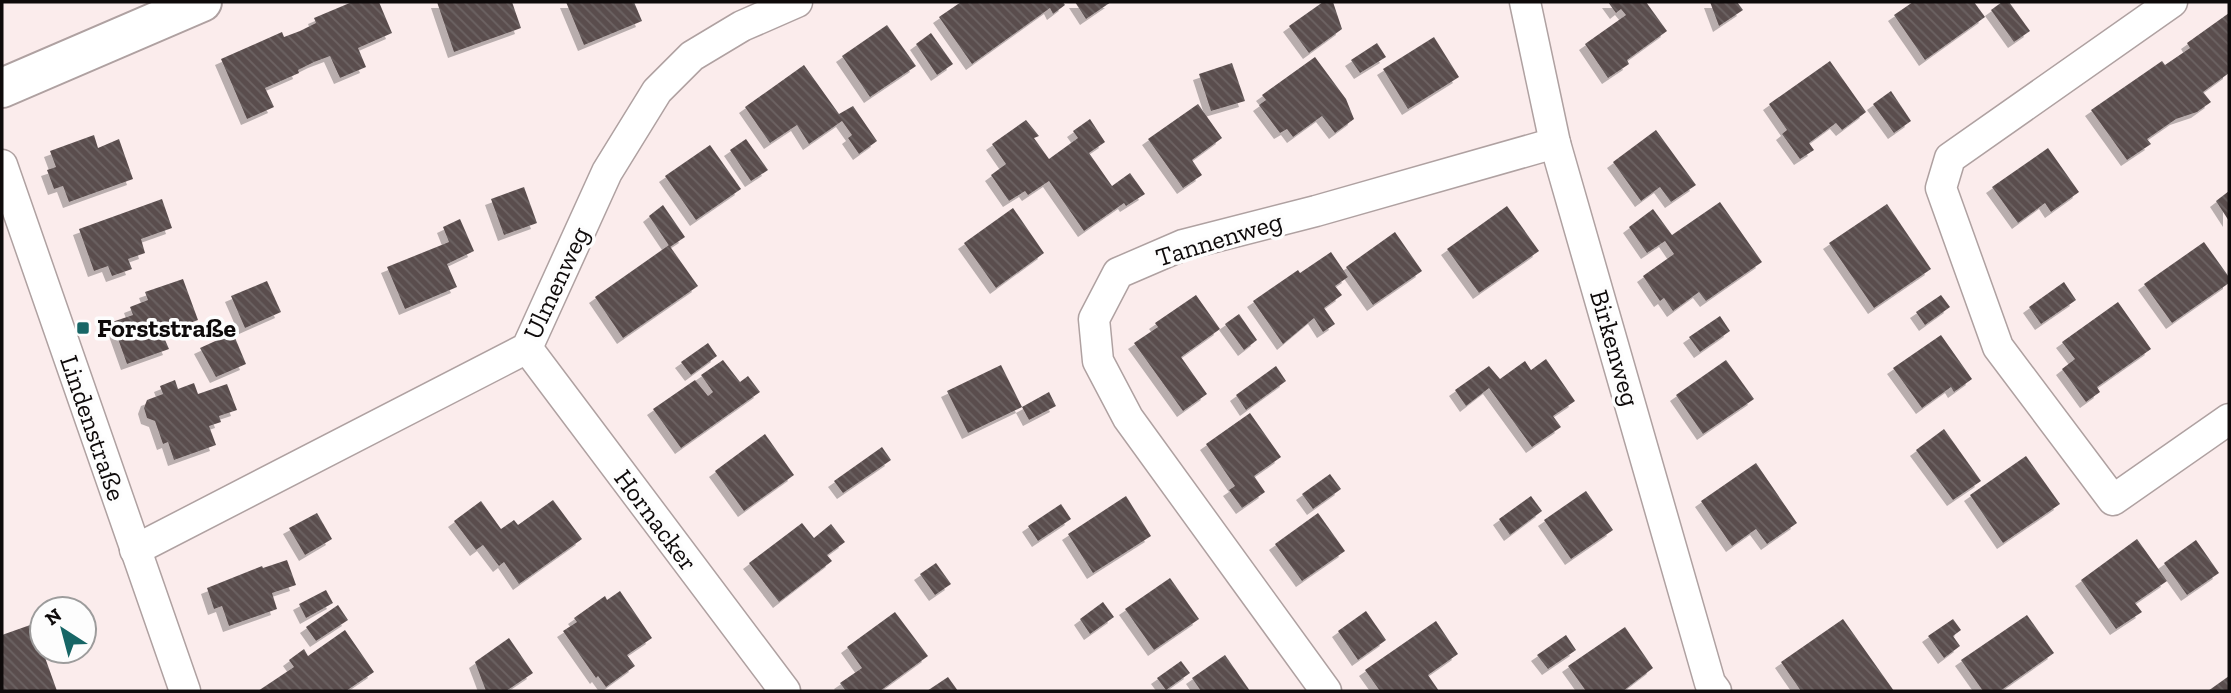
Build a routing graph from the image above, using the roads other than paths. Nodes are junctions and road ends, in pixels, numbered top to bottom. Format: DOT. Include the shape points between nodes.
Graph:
graph roads {
  1 [pos="202,2"];
  2 [pos="797,2"];
  3 [pos="2172,2"];
  4 [pos="1527,3"];
  5 [pos="2,88"];
  6 [pos="1555,144"];
  7 [pos="2,165"];
  8 [pos="527,348"];
  9 [pos="2229,419"];
  10 [pos="135,550"];
  11 [pos="185,691"];
  12 [pos="785,691"];
  13 [pos="1326,691"];
  14 [pos="1716,691"];
  1 -- 5 [label="street"];
  2 -- 8 [label="street, Ulmenweg" via="742,26 692,56 656,91 607,172"];
  3 -- 9 [label="street" via="1950,158 1941,188 1998,347 2113,500"];
  4 -- 6 [label="street, Birkenweg"];
  6 -- 13 [label="street, Tannenweg" via="1183,245 1118,273 1094,319 1098,361 1128,418"];
  6 -- 14 [label="street, Birkenweg"];
  7 -- 10 [label="street, Lindenstraße"];
  8 -- 10 [label="street, Ulmenweg"];
  8 -- 12 [label="street, Hornacker"];
  10 -- 11 [label="street, Lindenstraße"];
}
